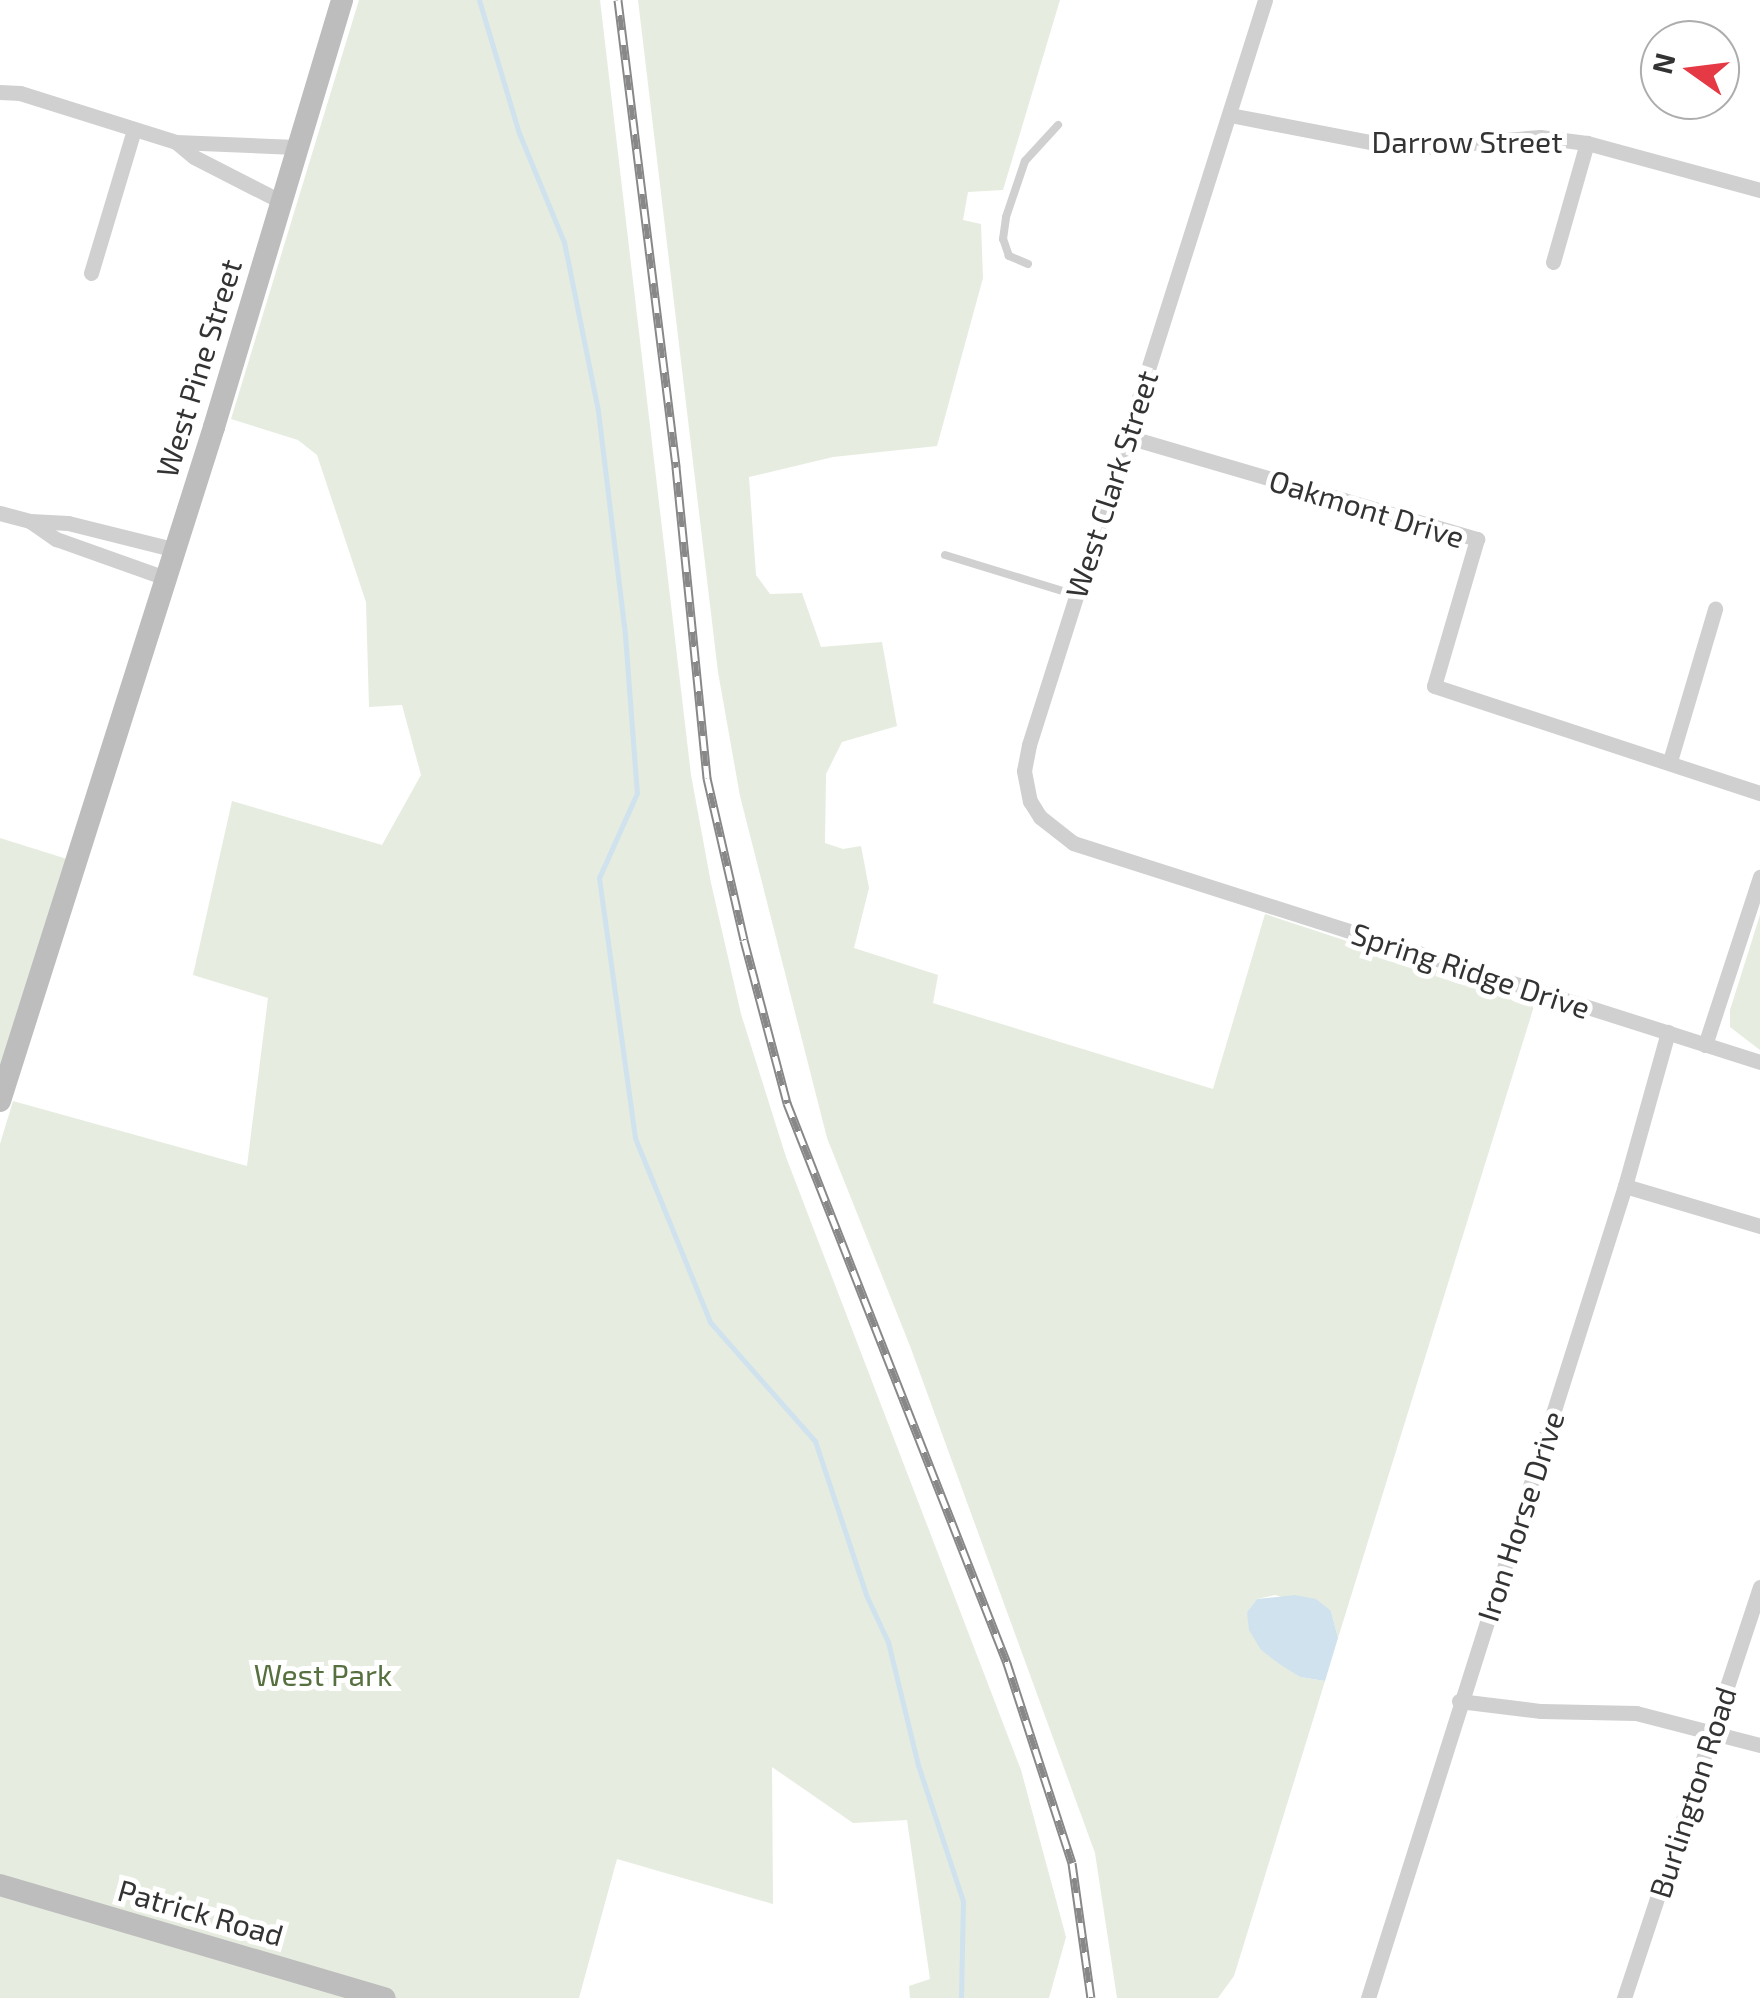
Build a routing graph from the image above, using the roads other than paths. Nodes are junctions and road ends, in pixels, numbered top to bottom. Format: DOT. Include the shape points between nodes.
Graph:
graph roads {
  1 [pos="342,0"];
  2 [pos="1265,0"];
  3 [pos="0,92"];
  4 [pos="1230,115"];
  5 [pos="1058,125"];
  6 [pos="134,130"];
  7 [pos="176,142"];
  8 [pos="1587,143"];
  9 [pos="296,147"];
  10 [pos="1760,190"];
  11 [pos="280,201"];
  12 [pos="1552,262"];
  13 [pos="1028,264"];
  14 [pos="90,273"];
  15 [pos="1128,437"];
  16 [pos="0,513"];
  17 [pos="30,521"];
  18 [pos="172,549"];
  19 [pos="945,554"];
  20 [pos="163,577"];
  21 [pos="1076,595"];
  22 [pos="1715,609"];
  23 [pos="1670,762"];
  24 [pos="1760,793"];
  25 [pos="1760,877"];
  26 [pos="1182,878"];
  27 [pos="1668,1032"];
  28 [pos="1705,1045"];
  29 [pos="1760,1062"];
  30 [pos="0,1100"];
  31 [pos="1625,1186"];
  32 [pos="1760,1226"];
  33 [pos="1760,1586"];
  34 [pos="1460,1702"];
  35 [pos="1711,1733"];
  36 [pos="1760,1746"];
  37 [pos="0,1885"];
  38 [pos="386,1998"];
  39 [pos="1368,1998"];
  40 [pos="1624,1998"];
  1 -- 9 [label="street, West Pine Street"];
  2 -- 4 [label="street, West Clark Street"];
  3 -- 6 [label="street"];
  4 -- 8 [label="street, Darrow Street" via="1386,145 1540,137"];
  4 -- 15 [label="street, West Clark Street"];
  5 -- 13 [label="lane" via="1025,162 1006,216 1009,256"];
  6 -- 7 [label="street"];
  6 -- 14 [label="street"];
  7 -- 9 [label="street"];
  7 -- 11 [label="street"];
  8 -- 10 [label="street, Darrow Street"];
  8 -- 12 [label="street"];
  9 -- 11 [label="street, West Pine Street"];
  11 -- 18 [label="street, West Pine Street"];
  15 -- 21 [label="street, West Clark Street"];
  15 -- 23 [label="street, Oakmont Drive" via="1478,540 1434,686"];
  16 -- 17 [label="street"];
  17 -- 18 [label="street" via="68,523"];
  17 -- 20 [label="street" via="56,539"];
  18 -- 20 [label="street, West Pine Street"];
  19 -- 21 [label="lane"];
  20 -- 30 [label="street, West Pine Street"];
  21 -- 26 [label="street, West Clark Street" via="1029,745 1024,771 1030,800 1073,844"];
  22 -- 23 [label="street"];
  23 -- 24 [label="street, Oakmont Drive"];
  25 -- 28 [label="street"];
  26 -- 27 [label="street, Spring Ridge Drive"];
  27 -- 28 [label="street, Spring Ridge Drive"];
  27 -- 31 [label="street, Iron Horse Drive"];
  28 -- 29 [label="street, Spring Ridge Drive"];
  31 -- 32 [label="street"];
  31 -- 34 [label="street, Iron Horse Drive"];
  33 -- 35 [label="street, Burlington Road"];
  34 -- 35 [label="street" via="1636,1713"];
  34 -- 39 [label="street, Iron Horse Drive"];
  35 -- 36 [label="street"];
  35 -- 40 [label="street, Burlington Road"];
  37 -- 38 [label="street, Patrick Road"];
}
